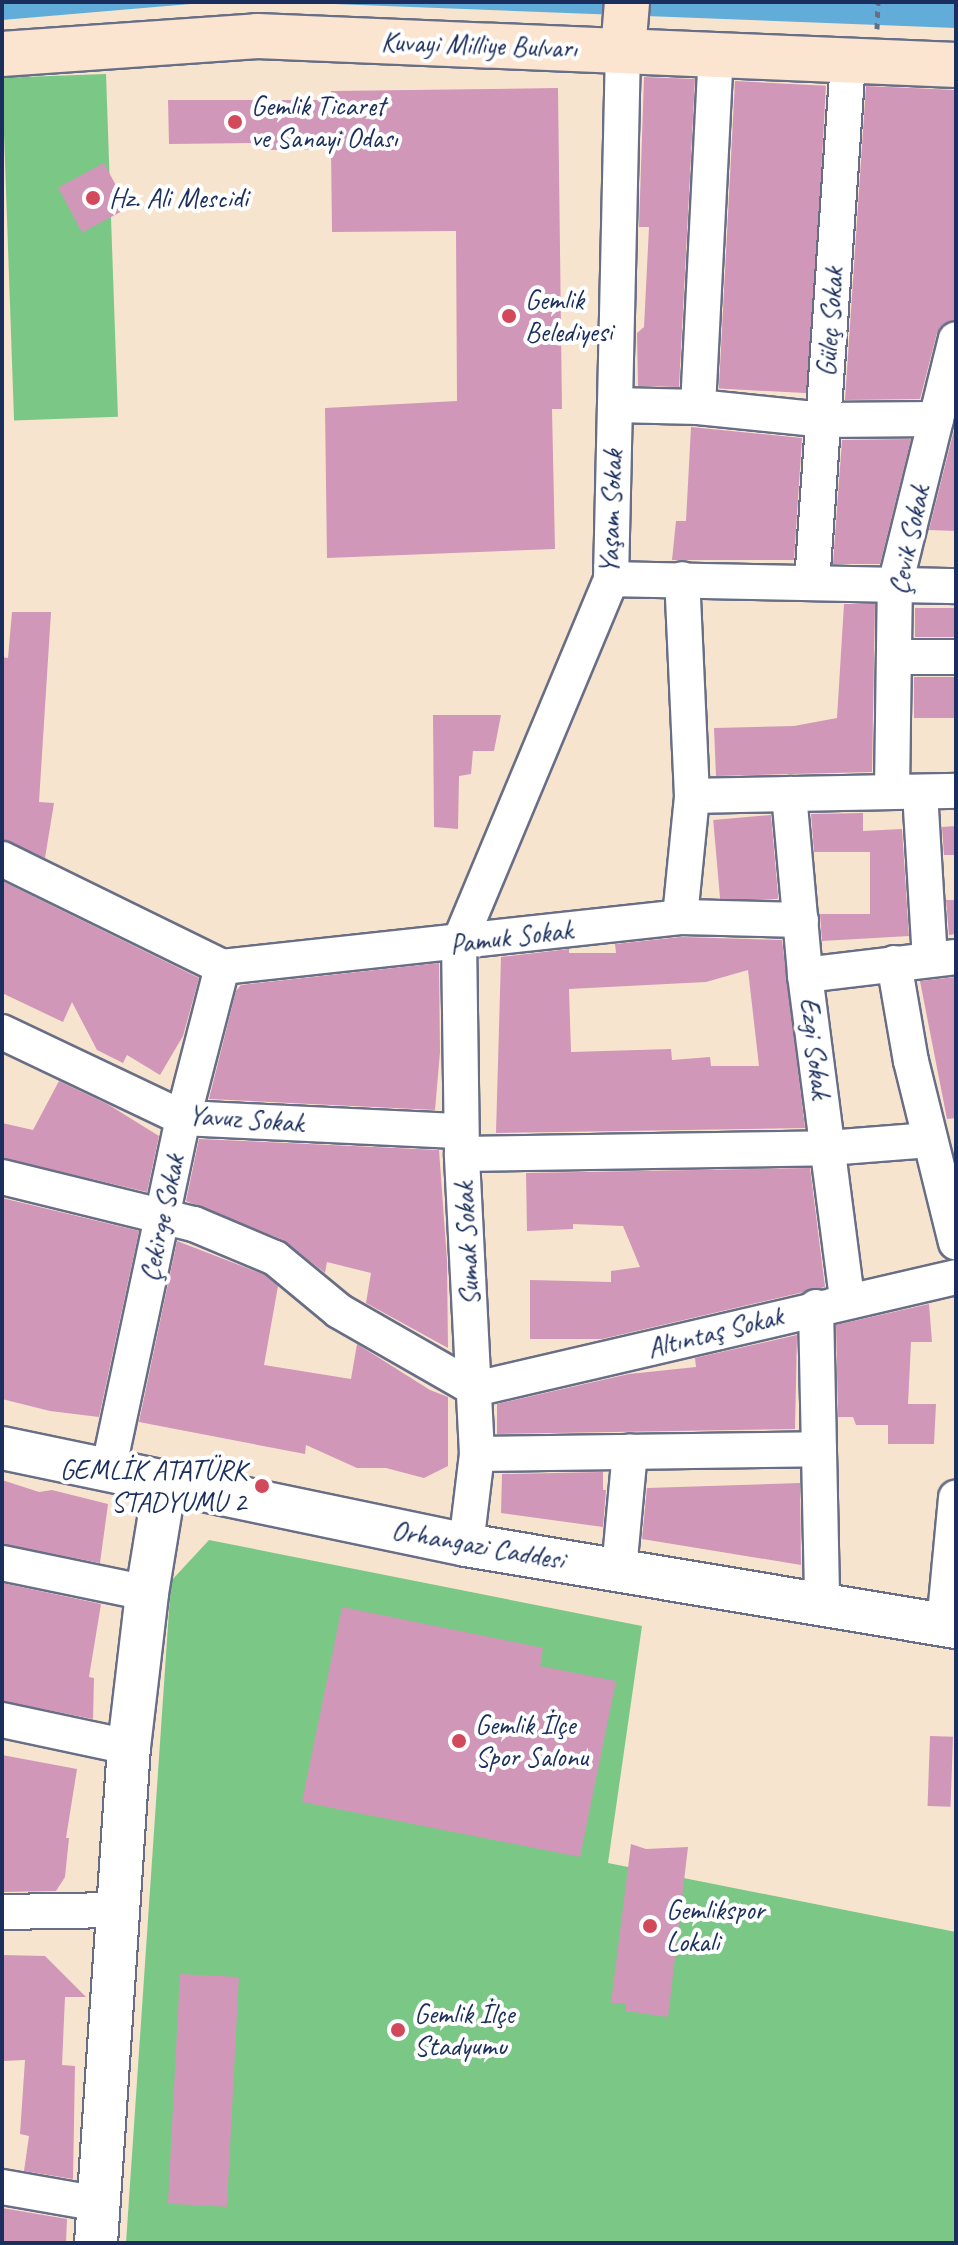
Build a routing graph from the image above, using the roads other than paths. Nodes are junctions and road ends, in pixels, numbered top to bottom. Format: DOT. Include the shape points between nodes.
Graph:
graph roads {
  1 [pos="626,4"];
  2 [pos="623,51"];
  3 [pos="2,54"];
  4 [pos="716,55"];
  5 [pos="848,61"];
  6 [pos="956,65"];
  7 [pos="956,339"];
  8 [pos="615,405"];
  9 [pos="698,407"];
  10 [pos="823,420"];
  11 [pos="940,440"];
  12 [pos="611,579"];
  13 [pos="682,579"];
  14 [pos="812,583"];
  15 [pos="895,585"];
  16 [pos="956,586"];
  17 [pos="894,657"];
  18 [pos="956,657"];
  19 [pos="956,791"];
  20 [pos="906,792"];
  21 [pos="789,794"];
  22 [pos="692,796"];
  23 [pos="2,859"];
  24 [pos="680,917"];
  25 [pos="801,920"];
  26 [pos="459,943"];
  27 [pos="943,958"];
  28 [pos="894,963"];
  29 [pos="222,967"];
  30 [pos="805,975"];
  31 [pos="2,1032"];
  32 [pos="183,1118"];
  33 [pos="930,1140"];
  34 [pos="462,1143"];
  35 [pos="828,1148"];
  36 [pos="2,1177"];
  37 [pos="161,1217"];
  38 [pos="956,1243"];
  39 [pos="956,1277"];
  40 [pos="831,1304"];
  41 [pos="475,1389"];
  42 [pos="2,1448"];
  43 [pos="819,1449"];
  44 [pos="630,1452"];
  45 [pos="477,1454"];
  46 [pos="108,1471"];
  47 [pos="165,1483"];
  48 [pos="956,1498"];
  49 [pos="466,1545"];
  50 [pos="2,1563"];
  51 [pos="619,1570"];
  52 [pos="147,1593"];
  53 [pos="822,1604"];
  54 [pos="950,1626"];
  55 [pos="2,1720"];
  56 [pos="129,1747"];
  57 [pos="116,1910"];
  58 [pos="2,1912"];
  59 [pos="2,2187"];
  60 [pos="98,2224"];
  1 -- 2 [label="main road"];
  2 -- 3 [label="main road, Kuvayi Milliye Bulvarı" via="257,36"];
  2 -- 4 [label="main road, Kuvayi Milliye Bulvarı"];
  2 -- 8 [label="street, Yaşam Sokak"];
  4 -- 5 [label="main road, Kuvayi Milliye Bulvarı"];
  4 -- 9 [label="street"];
  5 -- 6 [label="main road, Kuvayi Milliye Bulvarı"];
  5 -- 10 [label="street, Güleç Sokak"];
  7 -- 11 [label="street, Çevik Sokak"];
  8 -- 9 [label="street"];
  8 -- 12 [label="street, Yaşam Sokak"];
  9 -- 10 [label="street"];
  10 -- 11 [label="street"];
  10 -- 14 [label="street, Güleç Sokak"];
  11 -- 15 [label="street, Çevik Sokak"];
  12 -- 13 [label="street"];
  12 -- 26 [label="street, Yaşam Sokak"];
  13 -- 14 [label="street"];
  13 -- 22 [label="street"];
  14 -- 15 [label="street"];
  15 -- 16 [label="street"];
  15 -- 17 [label="street, Çevik Sokak"];
  17 -- 18 [label="street"];
  17 -- 20 [label="street, Çevik Sokak"];
  19 -- 20 [label="street"];
  20 -- 21 [label="street"];
  20 -- 27 [label="street, Çevik Sokak"];
  21 -- 22 [label="street"];
  21 -- 25 [label="street, Ezgi Sokak"];
  22 -- 24 [label="street"];
  23 -- 29 [label="street"];
  24 -- 25 [label="street, Pamuk Sokak"];
  24 -- 26 [label="street, Pamuk Sokak"];
  25 -- 30 [label="street, Ezgi Sokak"];
  26 -- 29 [label="street, Pamuk Sokak"];
  26 -- 34 [label="street, Sumak Sokak"];
  27 -- 28 [label="street"];
  28 -- 30 [label="street"];
  28 -- 33 [label="street"];
  29 -- 32 [label="street, Çekirge Sokak"];
  30 -- 35 [label="street, Ezgi Sokak"];
  31 -- 32 [label="street, Yavuz Sokak"];
  32 -- 34 [label="street, Yavuz Sokak"];
  32 -- 37 [label="street, Çekirge Sokak"];
  33 -- 35 [label="street, Yavuz Sokak"];
  33 -- 38 [label="street"];
  34 -- 35 [label="street, Yavuz Sokak"];
  34 -- 41 [label="street, Sumak Sokak"];
  35 -- 40 [label="street, Ezgi Sokak"];
  36 -- 37 [label="street"];
  37 -- 41 [label="street" via="194,1224 275,1258 339,1311"];
  37 -- 46 [label="street, Çekirge Sokak"];
  39 -- 40 [label="street, Altıntaş Sokak"];
  40 -- 41 [label="street, Altıntaş Sokak"];
  40 -- 43 [label="street, Ezgi Sokak"];
  41 -- 45 [label="street, Sumak Sokak"];
  42 -- 46 [label="street, Orhangazi Caddesi"];
  43 -- 44 [label="street"];
  43 -- 53 [label="street, Ezgi Sokak"];
  44 -- 45 [label="street"];
  44 -- 51 [label="street"];
  45 -- 49 [label="street, Sumak Sokak"];
  46 -- 47 [label="street, Orhangazi Caddesi"];
  47 -- 49 [label="street, Orhangazi Caddesi"];
  47 -- 52 [label="street"];
  48 -- 54 [label="street"];
  49 -- 51 [label="street, Orhangazi Caddesi"];
  50 -- 52 [label="street"];
  51 -- 53 [label="street, Orhangazi Caddesi"];
  52 -- 56 [label="street"];
  53 -- 54 [label="street, Orhangazi Caddesi"];
  55 -- 56 [label="street"];
  56 -- 57 [label="street"];
  57 -- 58 [label="street"];
  57 -- 60 [label="street"];
  59 -- 60 [label="street"];
}
